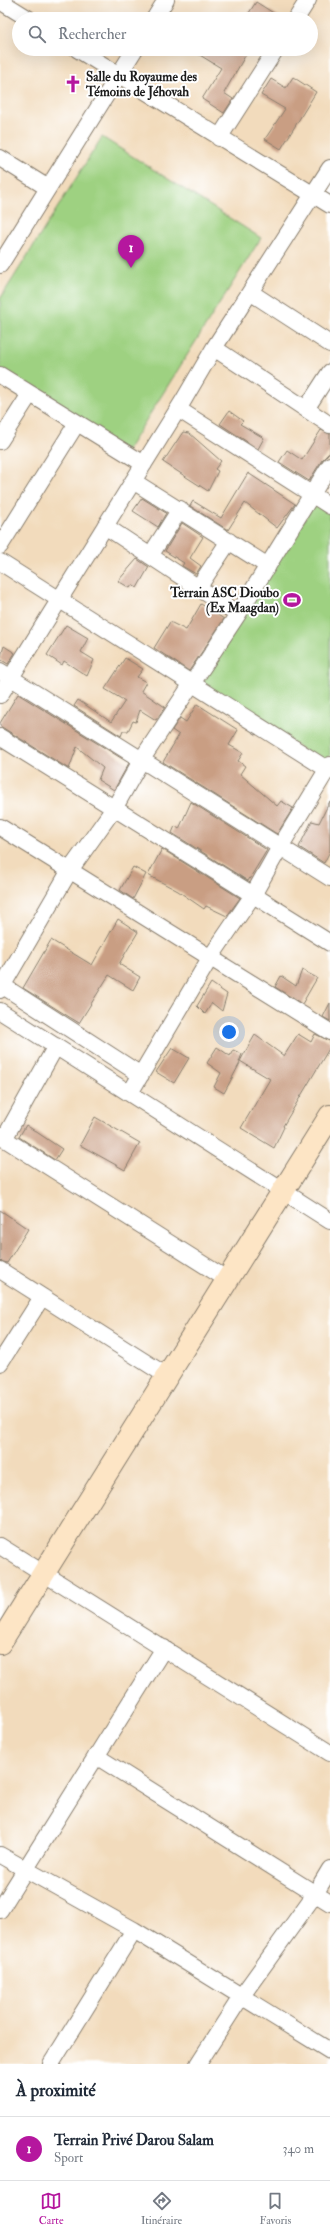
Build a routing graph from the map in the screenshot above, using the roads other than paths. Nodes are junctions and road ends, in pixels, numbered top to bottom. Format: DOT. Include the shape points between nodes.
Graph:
graph roads {
  1 [pos="166,0"];
  2 [pos="308,0"];
  3 [pos="7,3"];
  4 [pos="19,12"];
  5 [pos="158,12"];
  6 [pos="300,12"];
  7 [pos="88,56"];
  8 [pos="131,56"];
  9 [pos="272,56"];
  10 [pos="119,75"];
  11 [pos="219,138"];
  12 [pos="0,158"];
  13 [pos="330,168"];
  14 [pos="48,188"];
  15 [pos="313,195"];
  16 [pos="330,205"];
  17 [pos="0,265"];
  18 [pos="250,292"];
  19 [pos="330,344"];
  20 [pos="214,348"];
  21 [pos="330,372"];
  22 [pos="0,375"];
  23 [pos="30,394"];
  24 [pos="178,409"];
  25 [pos="306,409"];
  26 [pos="77,423"];
  27 [pos="330,425"];
  28 [pos="0,441"];
  29 [pos="144,464"];
  30 [pos="330,465"];
  31 [pos="133,481"];
  32 [pos="313,495"];
  33 [pos="330,506"];
  34 [pos="180,509"];
  35 [pos="104,526"];
  36 [pos="229,541"];
  37 [pos="0,546"];
  38 [pos="150,556"];
  39 [pos="0,562"];
  40 [pos="268,566"];
  41 [pos="198,588"];
  42 [pos="59,598"];
  43 [pos="238,614"];
  44 [pos="5,674"];
  45 [pos="193,683"];
  46 [pos="0,695"];
  47 [pos="0,737"];
  48 [pos="142,759"];
  49 [pos="329,769"];
  50 [pos="115,808"];
  51 [pos="0,827"];
  52 [pos="280,846"];
  53 [pos="70,870"];
  54 [pos="330,878"];
  55 [pos="253,895"];
  56 [pos="330,943"];
  57 [pos="210,958"];
  58 [pos="1,987"];
  59 [pos="0,1011"];
  60 [pos="330,1032"];
  61 [pos="56,1046"];
  62 [pos="141,1075"];
  63 [pos="130,1093"];
  64 [pos="330,1116"];
  65 [pos="2,1138"];
  66 [pos="283,1190"];
  67 [pos="330,1221"];
  68 [pos="0,1270"];
  69 [pos="228,1280"];
  70 [pos="42,1297"];
  71 [pos="0,1363"];
  72 [pos="167,1376"];
  73 [pos="0,1546"];
  74 [pos="43,1574"];
  75 [pos="0,1643"];
  76 [pos="164,1648"];
  77 [pos="330,1752"];
  78 [pos="96,1756"];
  79 [pos="0,1855"];
  80 [pos="330,1869"];
  81 [pos="24,1870"];
  82 [pos="315,1894"];
  83 [pos="330,1903"];
  84 [pos="0,1910"];
  85 [pos="134,1930"];
  86 [pos="241,1997"];
  87 [pos="330,2051"];
  88 [pos="52,2064"];
  89 [pos="198,2064"];
  1 -- 5 [label="street"];
  2 -- 6 [label="street"];
  3 -- 4 [label="street"];
  7 -- 10 [label="street"];
  8 -- 10 [label="street"];
  9 -- 11 [label="street"];
  10 -- 11 [label="street"];
  10 -- 14 [label="street"];
  11 -- 15 [label="street"];
  12 -- 14 [label="street"];
  13 -- 15 [label="street"];
  14 -- 17 [label="street"];
  15 -- 16 [label="street"];
  15 -- 18 [label="street"];
  18 -- 19 [label="street"];
  18 -- 20 [label="street"];
  20 -- 24 [label="street"];
  20 -- 25 [label="street"];
  21 -- 25 [label="street"];
  22 -- 23 [label="street"];
  23 -- 26 [label="street"];
  23 -- 28 [label="street"];
  24 -- 29 [label="street"];
  24 -- 32 [label="street"];
  25 -- 27 [label="street"];
  26 -- 29 [label="street"];
  26 -- 37 [label="street"];
  29 -- 31 [label="street"];
  30 -- 32 [label="street"];
  31 -- 34 [label="street"];
  31 -- 35 [label="street"];
  32 -- 33 [label="street"];
  32 -- 40 [label="street"];
  34 -- 36 [label="street"];
  34 -- 38 [label="street"];
  35 -- 38 [label="street"];
  35 -- 42 [label="street"];
  36 -- 40 [label="street"];
  36 -- 41 [label="street"];
  38 -- 41 [label="street"];
  39 -- 42 [label="street"];
  40 -- 43 [label="street"];
  41 -- 43 [label="street"];
  42 -- 44 [label="street"];
  42 -- 45 [label="street"];
  43 -- 45 [label="street"];
  44 -- 46 [label="street"];
  44 -- 48 [label="street"];
  45 -- 48 [label="street"];
  45 -- 49 [label="street"];
  47 -- 50 [label="street"];
  48 -- 50 [label="street"];
  48 -- 52 [label="street"];
  49 -- 52 [label="street"];
  50 -- 53 [label="street"];
  50 -- 55 [label="street"];
  51 -- 53 [label="street"];
  52 -- 54 [label="street"];
  52 -- 55 [label="street"];
  53 -- 57 [label="street"];
  53 -- 58 [label="street"];
  55 -- 56 [label="street"];
  55 -- 57 [label="street"];
  57 -- 60 [label="street"];
  57 -- 62 [label="street"];
  58 -- 62 [label="street"];
  59 -- 61 [label="street"];
  61 -- 63 [label="street"];
  61 -- 65 [label="street"];
  62 -- 63 [label="street"];
  63 -- 66 [label="street"];
  64 -- 66 [label="main road"];
  65 -- 69 [label="street"];
  66 -- 67 [label="street"];
  66 -- 69 [label="main road"];
  68 -- 70 [label="street"];
  69 -- 72 [label="main road"];
  70 -- 71 [label="street"];
  70 -- 72 [label="street"];
  72 -- 74 [label="main road"];
  73 -- 74 [label="street"];
  74 -- 75 [label="main road"];
  74 -- 76 [label="street"];
  76 -- 77 [label="street"];
  76 -- 78 [label="street"];
  78 -- 81 [label="street"];
  78 -- 82 [label="street"];
  79 -- 81 [label="street"];
  80 -- 82 [label="street"];
  81 -- 84 [label="street"];
  81 -- 85 [label="street"];
  82 -- 83 [label="street"];
  82 -- 86 [label="street"];
  85 -- 86 [label="street"];
  85 -- 88 [label="street"];
  86 -- 87 [label="street"];
  86 -- 89 [label="street"];
}
